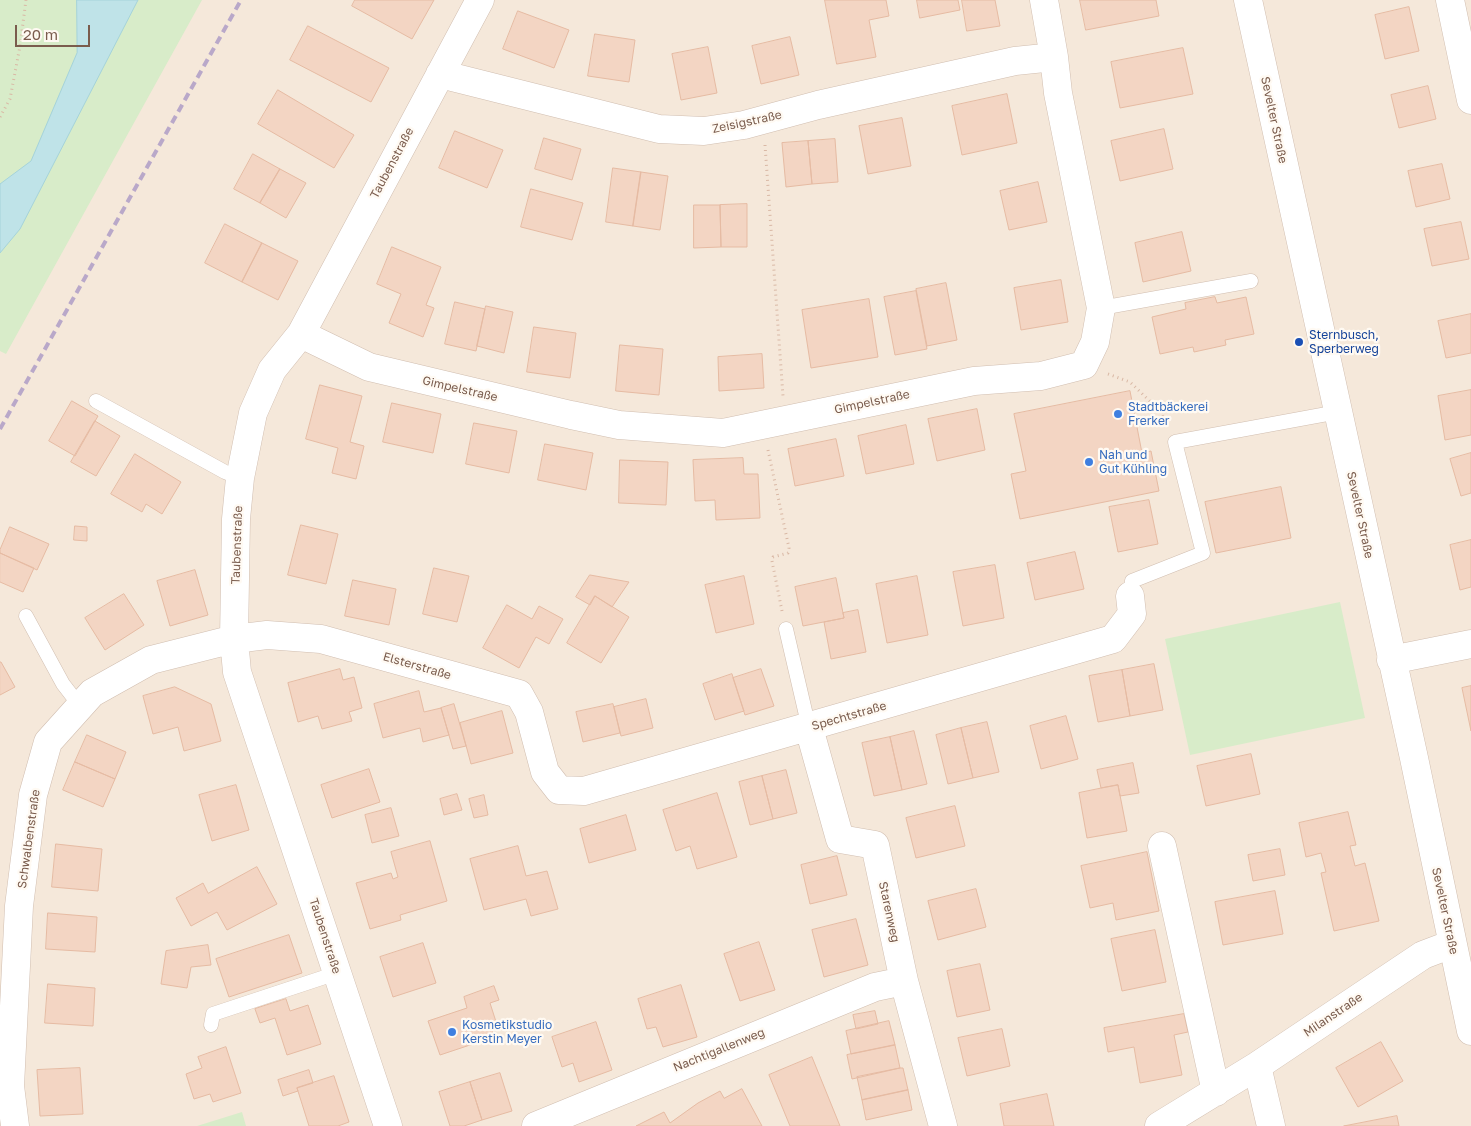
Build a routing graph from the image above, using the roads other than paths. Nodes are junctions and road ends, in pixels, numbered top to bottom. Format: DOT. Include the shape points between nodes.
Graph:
graph roads {
  1 [pos="480,0"];
  2 [pos="1044,0"];
  3 [pos="1248,0"];
  4 [pos="1450,0"];
  5 [pos="1054,57"];
  6 [pos="440,74"];
  7 [pos="1471,100"];
  8 [pos="1251,281"];
  9 [pos="1101,308"];
  10 [pos="300,334"];
  11 [pos="96,401"];
  12 [pos="1338,412"];
  13 [pos="240,478"];
  14 [pos="1130,596"];
  15 [pos="26,616"];
  16 [pos="786,629"];
  17 [pos="234,639"];
  18 [pos="1471,644"];
  19 [pos="1391,660"];
  20 [pos="80,706"];
  21 [pos="809,728"];
  22 [pos="545,772"];
  23 [pos="1162,846"];
  24 [pos="1452,944"];
  25 [pos="337,973"];
  26 [pos="904,981"];
  27 [pos="211,1025"];
  28 [pos="1471,1031"];
  29 [pos="1257,1066"];
  30 [pos="1216,1092"];
  31 [pos="15,1126"];
  32 [pos="388,1126"];
  33 [pos="536,1126"];
  34 [pos="943,1126"];
  35 [pos="1159,1126"];
  36 [pos="1271,1126"];
  1 -- 6 [label="street, Taubenstraße"];
  2 -- 5 [label="street"];
  3 -- 12 [label="street, Sevelter Straße"];
  4 -- 7 [label="street"];
  5 -- 6 [label="street, Zeisigstraße" via="1015,61 704,131 659,129"];
  5 -- 9 [label="street" via="1058,93"];
  6 -- 10 [label="street, Taubenstraße"];
  8 -- 9 [label="lane"];
  9 -- 10 [label="street, Gimpelstraße" via="1096,342 1084,365 1041,376 974,381 723,433 619,426 369,367"];
  10 -- 13 [label="street, Taubenstraße" via="272,370 253,413"];
  11 -- 13 [label="lane"];
  12 -- 14 [label="lane" via="1175,442 1203,553 1132,582"];
  12 -- 19 [label="street, Sevelter Straße"];
  13 -- 17 [label="street, Taubenstraße"];
  14 -- 21 [label="street, Spechtstraße" via="1132,614 1113,639"];
  15 -- 20 [label="lane" via="63,684"];
  16 -- 21 [label="lane"];
  17 -- 20 [label="street, Schwalbenstraße" via="152,660 92,693"];
  17 -- 22 [label="street, Elsterstraße" via="267,635 321,639 519,694 529,712"];
  17 -- 25 [label="street, Taubenstraße" via="237,672"];
  18 -- 19 [label="street"];
  19 -- 24 [label="street, Sevelter Straße"];
  20 -- 31 [label="street, Schwalbenstraße" via="48,742 33,795 19,906 10,1086"];
  21 -- 22 [label="street, Spechtstraße" via="584,791 559,790"];
  21 -- 26 [label="street, Starenweg" via="840,839 875,845"];
  23 -- 30 [label="street"];
  24 -- 28 [label="street, Sevelter Straße"];
  24 -- 29 [label="street, Milanstraße" via="1423,954"];
  25 -- 27 [label="lane" via="213,1014"];
  25 -- 32 [label="street, Taubenstraße"];
  26 -- 33 [label="street, Nachtigallenweg" via="875,987"];
  26 -- 34 [label="street, Starenweg"];
  29 -- 30 [label="street, Milanstraße"];
  29 -- 36 [label="street"];
  30 -- 35 [label="street, Milanstraße"];
}
